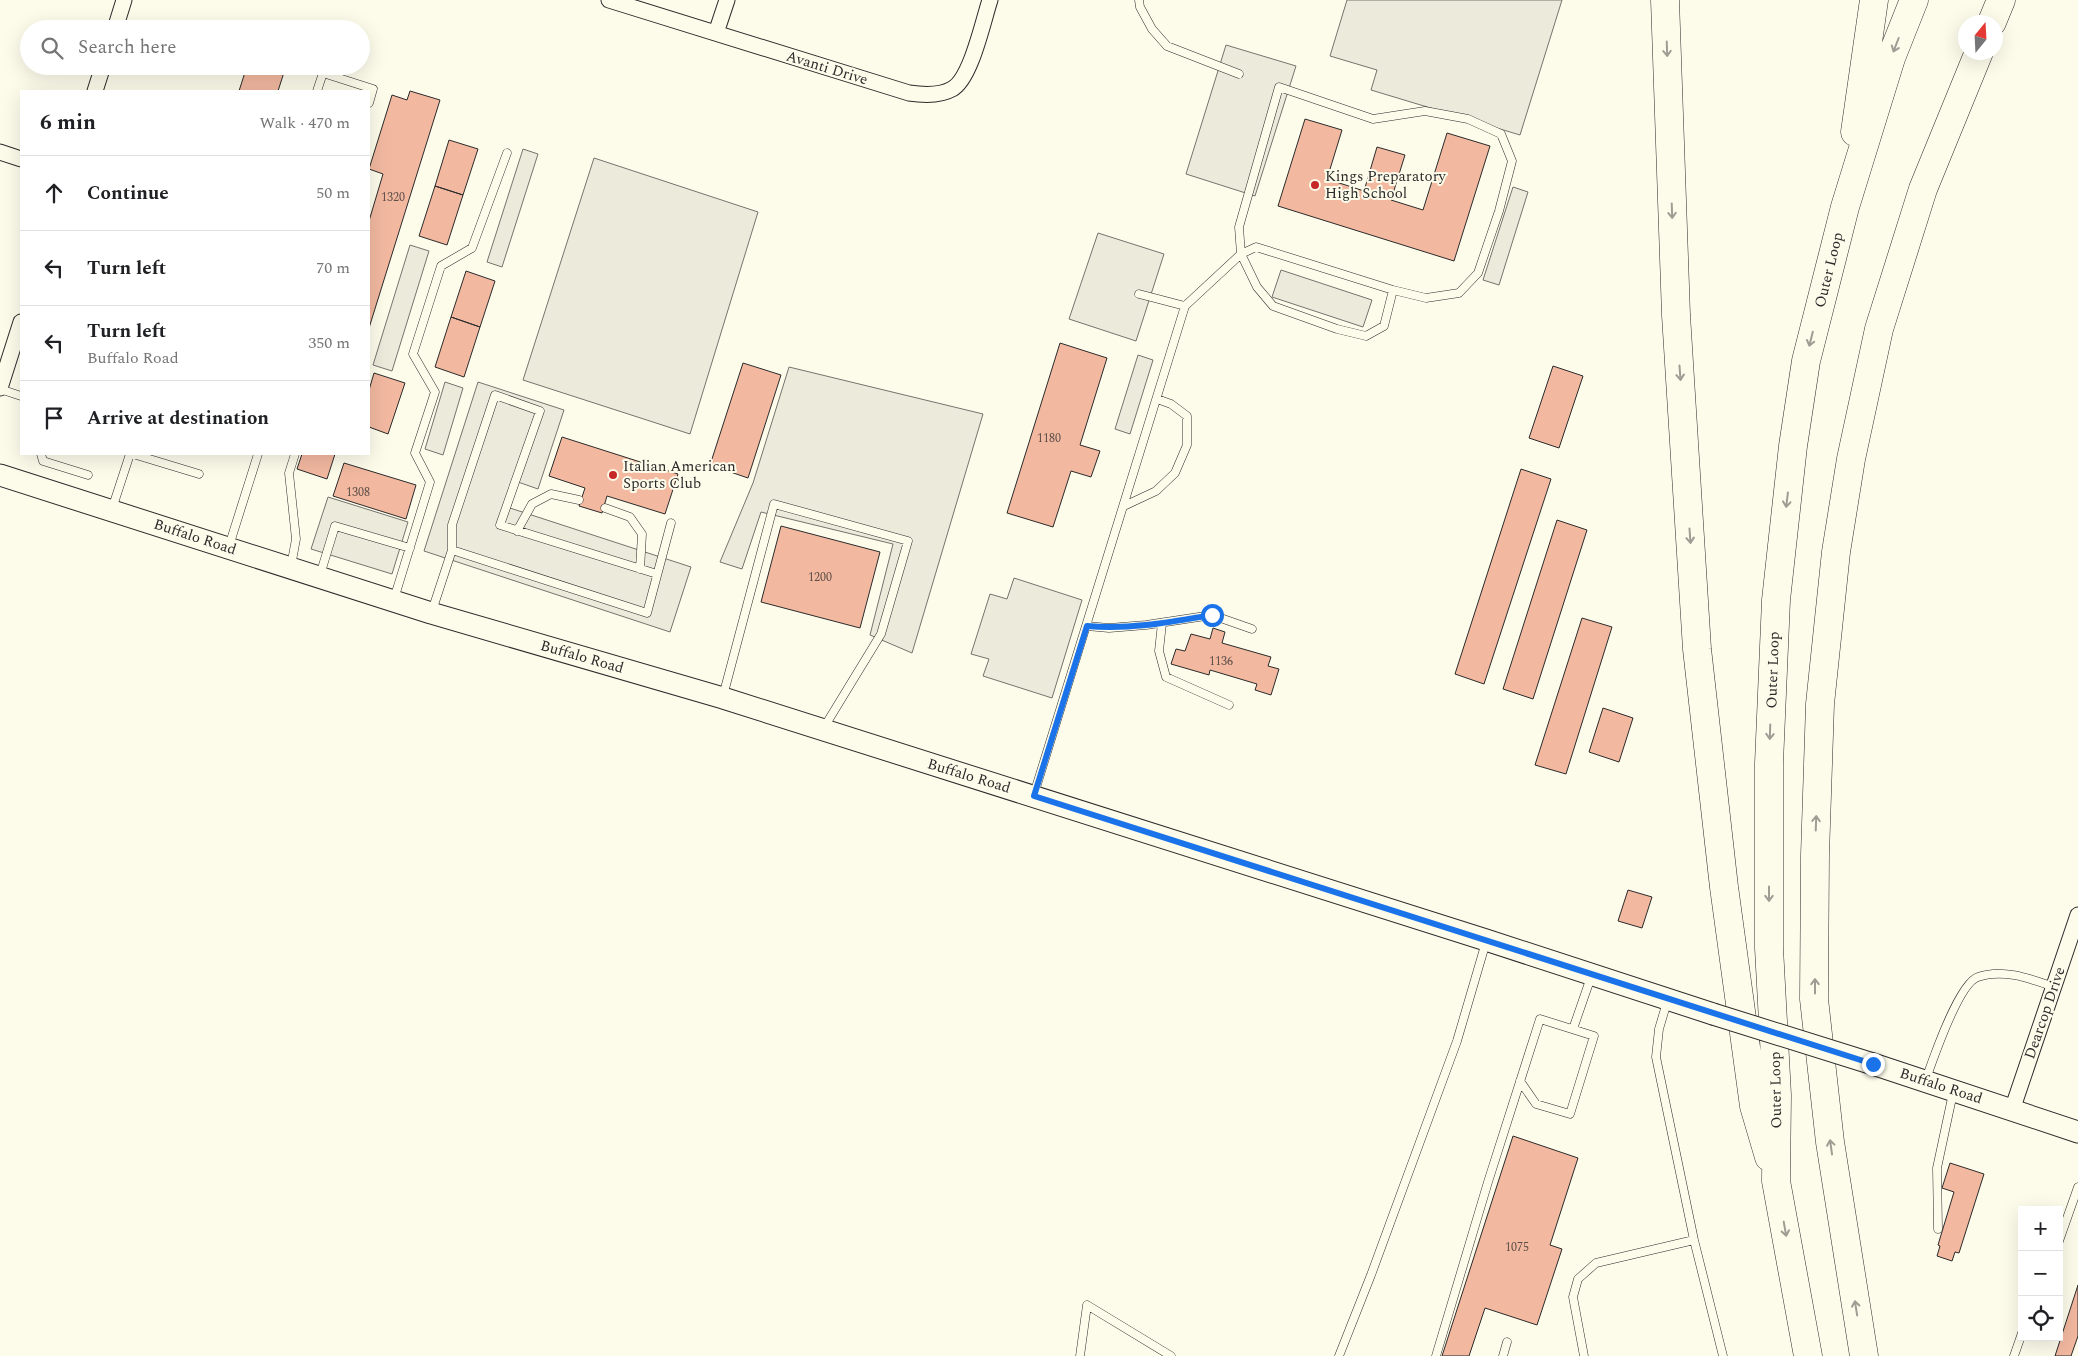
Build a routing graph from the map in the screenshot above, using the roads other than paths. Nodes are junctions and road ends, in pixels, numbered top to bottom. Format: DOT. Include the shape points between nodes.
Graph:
graph roads {
  1 [pos="124,0"];
  2 [pos="609,0"];
  3 [pos="727,0"];
  4 [pos="990,0"];
  5 [pos="1139,0"];
  6 [pos="1665,0"];
  7 [pos="1874,0"];
  8 [pos="1914,0"];
  9 [pos="118,20"];
  10 [pos="716,33"];
  11 [pos="1976,60"];
  12 [pos="1239,74"];
  13 [pos="100,75"];
  14 [pos="322,75"];
  15 [pos="330,75"];
  16 [pos="95,90"];
  17 [pos="317,90"];
  18 [pos="370,99"];
  19 [pos="0,152"];
  20 [pos="506,153"];
  21 [pos="20,159"];
  22 [pos="1845,207"];
  23 [pos="1241,254"];
  24 [pos="1393,290"];
  25 [pos="1139,294"];
  26 [pos="1186,306"];
  27 [pos="20,324"];
  28 [pos="4,359"];
  29 [pos="0,389"];
  30 [pos="20,396"];
  31 [pos="1157,399"];
  32 [pos="41,455"];
  33 [pos="131,455"];
  34 [pos="134,455"];
  35 [pos="258,455"];
  36 [pos="295,455"];
  37 [pos="199,474"];
  38 [pos="88,475"];
  39 [pos="0,476"];
  40 [pos="579,500"];
  41 [pos="1124,506"];
  42 [pos="605,508"];
  43 [pos="112,511"];
  44 [pos="671,523"];
  45 [pos="517,531"];
  46 [pos="228,548"];
  47 [pos="410,548"];
  48 [pos="452,550"];
  49 [pos="291,568"];
  50 [pos="640,569"];
  51 [pos="657,574"];
  52 [pos="320,577"];
  53 [pos="393,600"];
  54 [pos="431,612"];
  55 [pos="1162,623"];
  56 [pos="1087,626"];
  57 [pos="1252,629"];
  58 [pos="722,698"];
  59 [pos="1229,704"];
  60 [pos="822,730"];
  61 [pos="1034,796"];
  62 [pos="2078,915"];
  63 [pos="1486,940"];
  64 [pos="1592,975"];
  65 [pos="2054,987"];
  66 [pos="1668,999"];
  67 [pos="1573,1030"];
  68 [pos="1520,1081"];
  69 [pos="1925,1081"];
  70 [pos="1954,1091"];
  71 [pos="2012,1110"];
  72 [pos="2078,1132"];
  73 [pos="1776,1181"];
  74 [pos="2078,1187"];
  75 [pos="1938,1229"];
  76 [pos="2063,1230"];
  77 [pos="1694,1240"];
  78 [pos="2019,1341"];
  79 [pos="1507,1342"];
  80 [pos="1080,1356"];
  81 [pos="1171,1356"];
  82 [pos="1339,1356"];
  83 [pos="1436,1356"];
  84 [pos="1503,1356"];
  85 [pos="1584,1356"];
  86 [pos="1723,1356"];
  87 [pos="1808,1356"];
  88 [pos="1864,1356"];
  89 [pos="2014,1356"];
  1 -- 9 [label="street"];
  2 -- 10 [label="street, Avanti Drive"];
  3 -- 10 [label="street"];
  4 -- 10 [label="street, Avanti Drive" via="964,77 954,89 942,93 909,93"];
  5 -- 12 [label="lane" via="1152,29 1167,46"];
  6 -- 73 [label="highway, one-way" via="1676,315 1697,649 1724,887 1754,1106"];
  7 -- 22 [label="highway"];
  8 -- 22 [label="highway, Outer Loop, one-way" via="1891,58"];
  88 -- 11 [label="highway, one-way" via="1830,1142 1814,999 1820,704 1836,552 1851,459 1879,329 1923,188"];
  13 -- 16 [label="street"];
  14 -- 17 [label="lane"];
  15 -- 18 [label="lane" via="373,88"];
  19 -- 21 [label="street"];
  20 -- 47 [label="lane" via="472,248 441,266 413,354 435,392 415,453 430,482"];
  22 -- 73 [label="highway, Outer Loop, one-way" via="1806,361 1776,600 1769,802 1769,948 1777,1095"];
  23 -- 24 [label="lane" via="1256,247"];
  23 -- 24 [label="lane" via="1257,287 1273,306 1366,336 1384,326"];
  23 -- 24 [label="lane" via="1240,227 1279,88 1373,119 1425,112 1468,119 1501,134 1512,161 1478,273 1459,293 1426,298"];
  23 -- 26 [label="lane"];
  25 -- 26 [label="lane"];
  26 -- 31 [label="lane"];
  27 -- 28 [label="street"];
  28 -- 29 [label="street"];
  29 -- 30 [label="lane"];
  31 -- 41 [label="lane"];
  31 -- 41 [label="lane" via="1171,404 1187,416 1187,446 1175,473 1156,491"];
  32 -- 38 [label="lane" via="43,461"];
  33 -- 43 [label="lane"];
  34 -- 37 [label="lane"];
  35 -- 46 [label="lane"];
  36 -- 49 [label="lane" via="290,473 296,538"];
  39 -- 43 [label="main road, Buffalo Road"];
  40 -- 45 [label="lane" via="551,494 538,500 532,504"];
  41 -- 56 [label="lane"];
  42 -- 50 [label="lane" via="630,517 642,534"];
  43 -- 46 [label="main road, Buffalo Road"];
  44 -- 51 [label="lane"];
  45 -- 48 [label="lane" via="500,525 540,411 495,396 452,525"];
  45 -- 50 [label="lane"];
  46 -- 49 [label="main road, Buffalo Road"];
  47 -- 52 [label="lane" via="335,526"];
  47 -- 53 [label="lane"];
  48 -- 51 [label="lane" via="646,613"];
  48 -- 54 [label="lane"];
  49 -- 52 [label="main road, Buffalo Road"];
  50 -- 51 [label="lane"];
  52 -- 53 [label="main road, Buffalo Road"];
  53 -- 54 [label="main road, Buffalo Road"];
  54 -- 58 [label="main road, Buffalo Road"];
  55 -- 56 [label="lane" via="1109,628"];
  55 -- 57 [label="lane" via="1212,615"];
  55 -- 59 [label="lane" via="1159,652 1166,676"];
  56 -- 61 [label="lane"];
  58 -- 60 [label="main road, Buffalo Road"];
  58 -- 60 [label="lane" via="774,504 908,541 881,634"];
  60 -- 61 [label="main road, Buffalo Road"];
  61 -- 63 [label="main road, Buffalo Road"];
  62 -- 65 [label="street, Dearcop Drive"];
  63 -- 64 [label="main road, Buffalo Road"];
  63 -- 82 [label="lane" via="1457,1041"];
  64 -- 66 [label="main road, Buffalo Road"];
  64 -- 67 [label="lane"];
  65 -- 69 [label="lane" via="2022,976 1991,974 1976,977 1958,1002"];
  65 -- 71 [label="street, Dearcop Drive"];
  66 -- 69 [label="main road, Buffalo Road, bridge"];
  66 -- 77 [label="lane" via="1659,1029 1656,1057"];
  67 -- 68 [label="lane" via="1540,1019"];
  67 -- 68 [label="lane" via="1594,1036 1570,1114 1536,1104"];
  68 -- 83 [label="lane"];
  69 -- 70 [label="main road, Buffalo Road"];
  70 -- 71 [label="main road, Buffalo Road"];
  70 -- 75 [label="lane" via="1937,1168"];
  71 -- 72 [label="main road, Buffalo Road"];
  73 -- 87 [label="highway, Outer Loop, one-way"];
  74 -- 76 [label="lane"];
  77 -- 85 [label="lane" via="1596,1264 1578,1279 1573,1297"];
  77 -- 86 [label="lane"];
  78 -- 89 [label="lane"];
  79 -- 84 [label="lane"];
  80 -- 81 [label="lane" via="1087,1305"];
}
